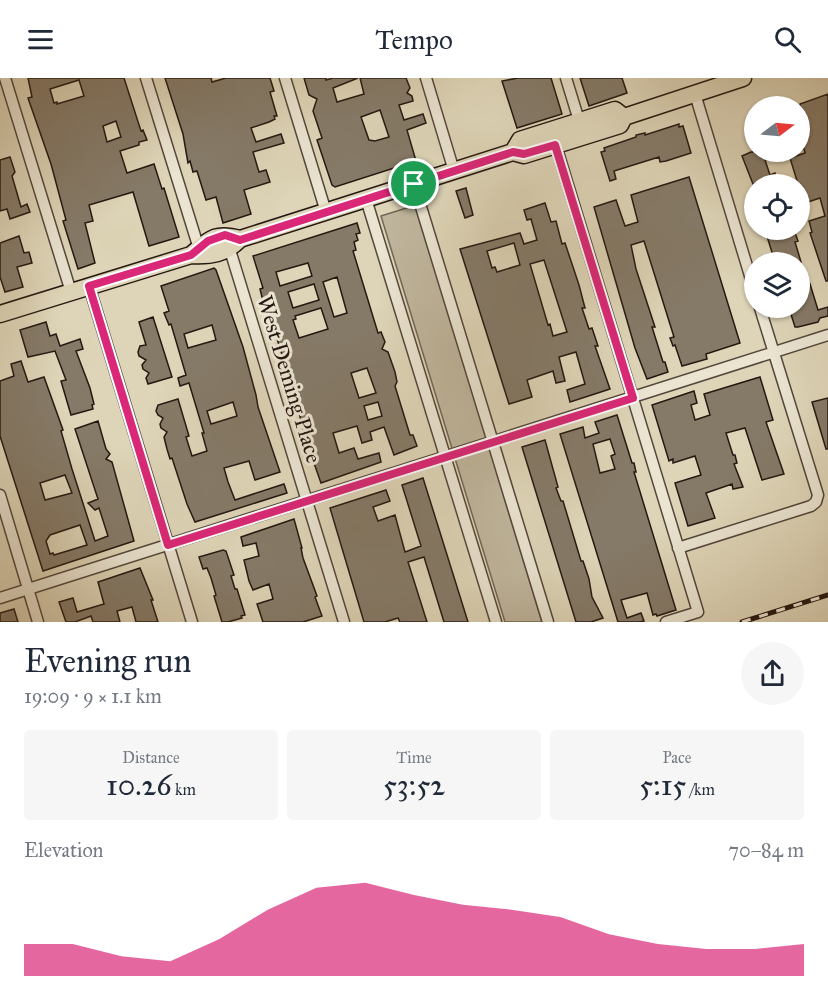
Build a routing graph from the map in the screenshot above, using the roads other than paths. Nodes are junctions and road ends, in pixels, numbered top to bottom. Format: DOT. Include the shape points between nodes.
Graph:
graph roads {
  1 [pos="5,78"];
  2 [pos="146,78"];
  3 [pos="285,78"];
  4 [pos="426,78"];
  5 [pos="566,78"];
  6 [pos="743,78"];
  7 [pos="704,87"];
  8 [pos="581,129"];
  9 [pos="553,138"];
  10 [pos="454,171"];
  11 [pos="414,184"];
  12 [pos="366,199"];
  13 [pos="326,212"];
  14 [pos="235,245"];
  15 [pos="745,252"];
  16 [pos="197,253"];
  17 [pos="89,286"];
  18 [pos="71,292"];
  19 [pos="0,314"];
  20 [pos="763,318"];
  21 [pos="828,335"];
  22 [pos="774,353"];
  23 [pos="633,398"];
  24 [pos="493,442"];
  25 [pos="445,457"];
  26 [pos="0,495"];
  27 [pos="307,501"];
  28 [pos="168,545"];
  29 [pos="678,548"];
  30 [pos="28,589"];
  31 [pos="0,598"];
  32 [pos="38,622"];
  33 [pos="192,622"];
  34 [pos="344,622"];
  35 [pos="496,622"];
  36 [pos="548,622"];
  37 [pos="666,622"];
  1 -- 18 [label="street"];
  2 -- 16 [label="street"];
  3 -- 13 [label="street"];
  4 -- 10 [label="street"];
  5 -- 8 [label="street"];
  6 -- 7 [label="main road"];
  7 -- 8 [label="main road" via="624,117 620,125"];
  7 -- 15 [label="street"];
  8 -- 9 [label="main road"];
  9 -- 10 [label="main road" via="524,154 513,152"];
  9 -- 23 [label="street"];
  10 -- 11 [label="main road"];
  11 -- 12 [label="main road"];
  11 -- 24 [label="street"];
  12 -- 13 [label="main road"];
  12 -- 25 [label="street"];
  13 -- 14 [label="main road"];
  14 -- 16 [label="main road" via="225,235 208,241"];
  14 -- 27 [label="street, West Deming Place"];
  16 -- 17 [label="main road"];
  17 -- 18 [label="main road"];
  17 -- 28 [label="street"];
  18 -- 19 [label="main road"];
  20 -- 22 [label="street"];
  21 -- 22 [label="street"];
  22 -- 23 [label="street"];
  22 -- 29 [label="street" via="818,495 816,502"];
  23 -- 24 [label="street"];
  23 -- 29 [label="street"];
  24 -- 25 [label="street"];
  24 -- 36 [label="street"];
  25 -- 27 [label="street"];
  25 -- 35 [label="street"];
  26 -- 30 [label="street"];
  27 -- 28 [label="street"];
  27 -- 34 [label="street, West Deming Place"];
  28 -- 30 [label="street"];
  28 -- 33 [label="street"];
  29 -- 37 [label="street" via="698,612"];
  30 -- 31 [label="street"];
  30 -- 32 [label="street"];
}
